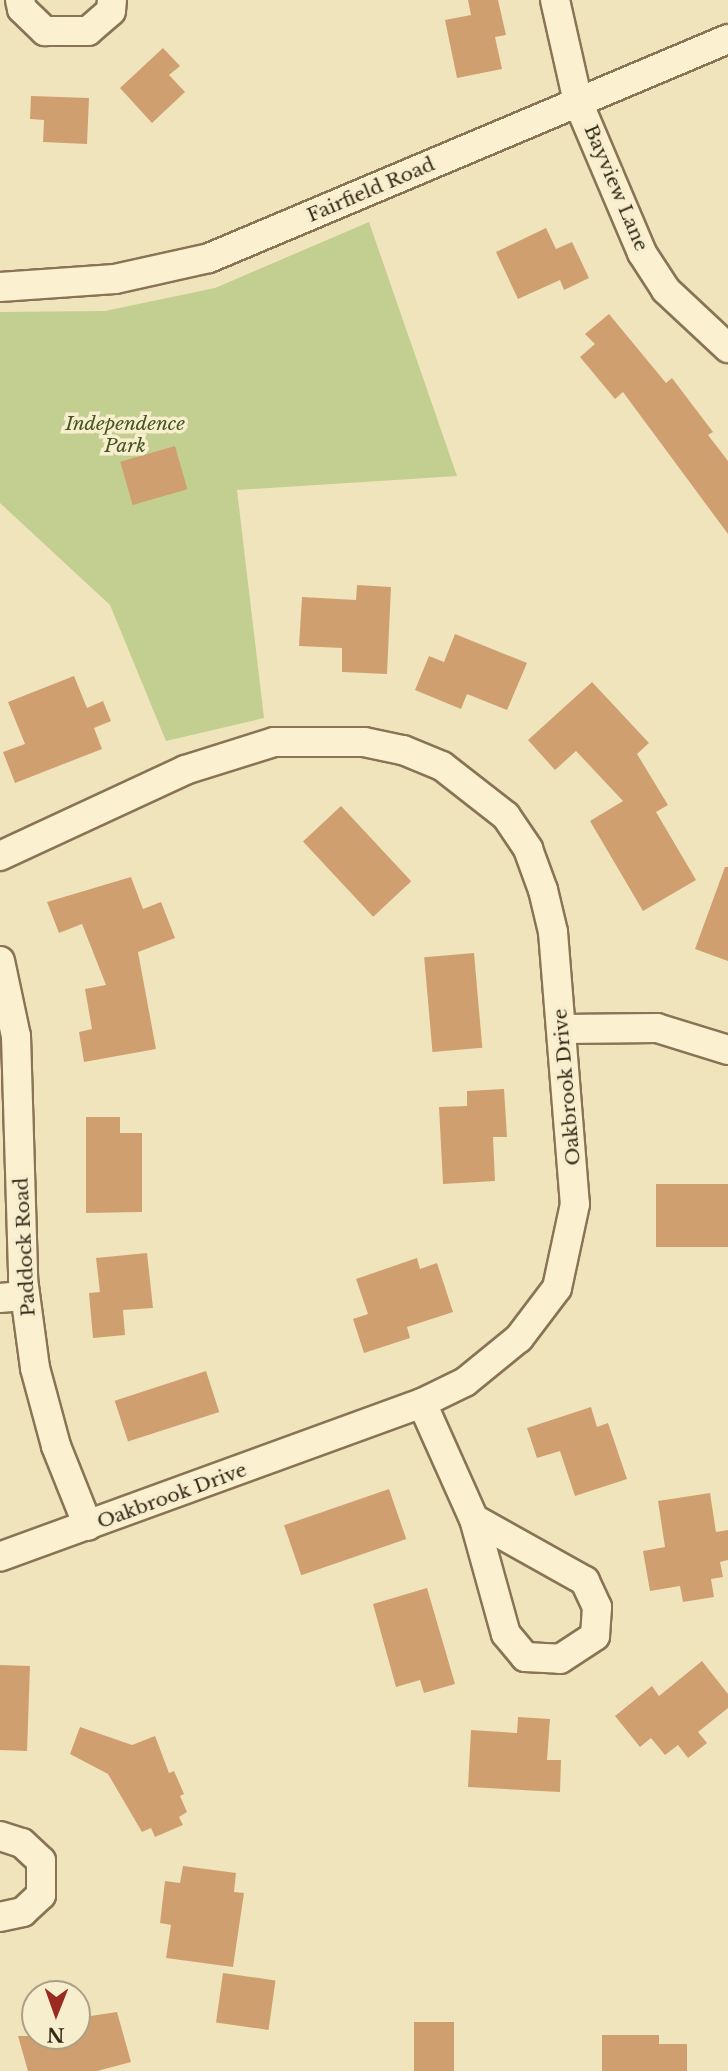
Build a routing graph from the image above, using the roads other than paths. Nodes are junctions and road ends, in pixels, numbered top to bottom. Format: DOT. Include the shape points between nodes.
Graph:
graph roads {
  1 [pos="20,0"];
  2 [pos="112,0"];
  3 [pos="555,0"];
  4 [pos="728,39"];
  5 [pos="579,102"];
  6 [pos="0,287"];
  7 [pos="728,348"];
  8 [pos="0,856"];
  9 [pos="0,961"];
  10 [pos="562,1029"];
  11 [pos="728,1050"];
  12 [pos="12,1297"];
  13 [pos="422,1403"];
  14 [pos="474,1519"];
  15 [pos="88,1527"];
  16 [pos="0,1557"];
  17 [pos="0,1836"];
  18 [pos="0,1917"];
  1 -- 2 [label="street" via="22,9 45,31 88,31 111,11"];
  3 -- 5 [label="street, Bayview Lane"];
  4 -- 5 [label="street, Fairfield Road"];
  5 -- 6 [label="street, Fairfield Road" via="209,257 115,279"];
  5 -- 7 [label="street, Bayview Lane" via="642,253 666,290"];
  8 -- 10 [label="street, Oakbrook Drive" via="235,751 318,739 403,750 442,766 476,788 506,816 528,849 553,932"];
  9 -- 12 [label="street, Paddock Road" via="9,989 20,1077"];
  10 -- 11 [label="street" via="657,1028"];
  10 -- 13 [label="street, Oakbrook Drive" via="575,1204 573,1233 557,1288 526,1330 493,1363"];
  12 -- 15 [label="street, Paddock Road" via="56,1446"];
  13 -- 14 [label="street"];
  13 -- 15 [label="street, Oakbrook Drive"];
  14 -- 14 [label="street" via="506,1634 524,1657 560,1659 595,1636 597,1607 585,1581"];
  15 -- 16 [label="street, Oakbrook Drive"];
  17 -- 18 [label="street" via="22,1843 41,1861 41,1895 23,1912"];
}
